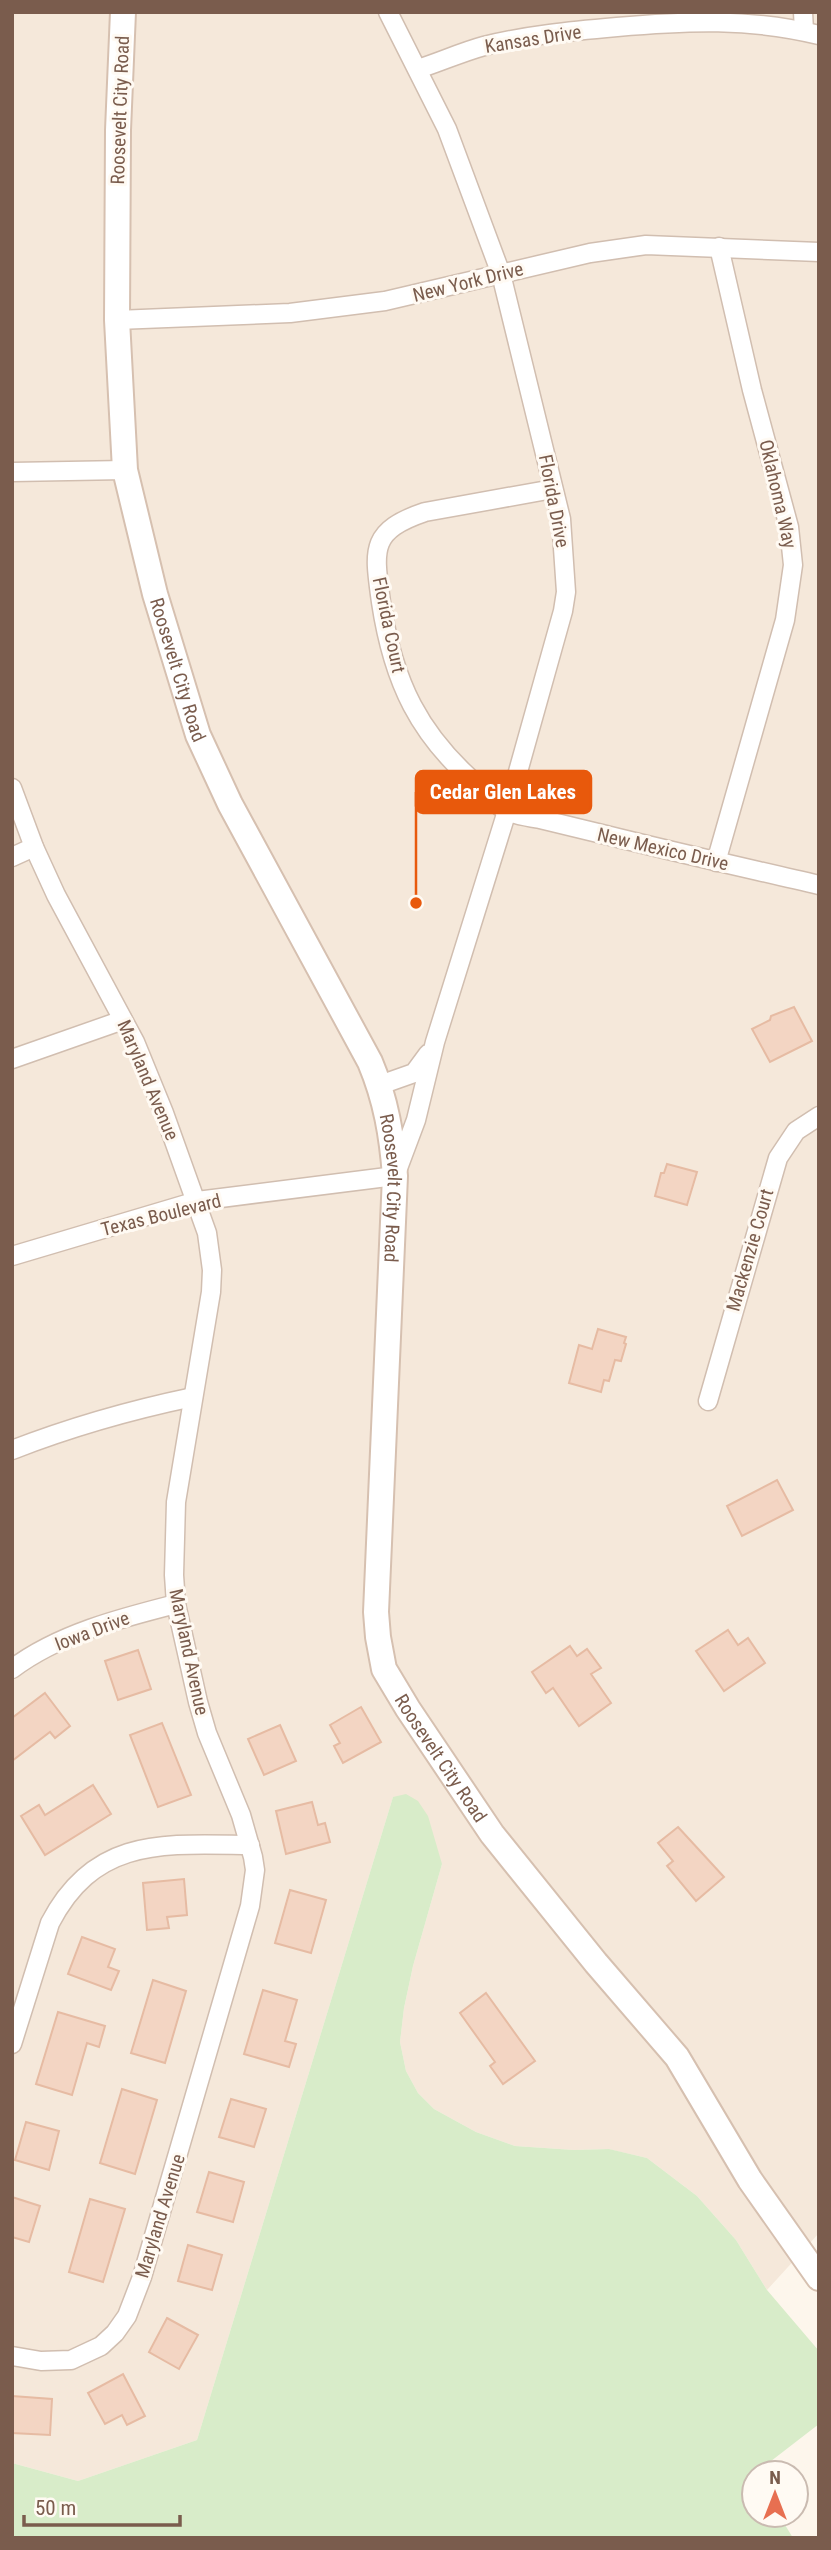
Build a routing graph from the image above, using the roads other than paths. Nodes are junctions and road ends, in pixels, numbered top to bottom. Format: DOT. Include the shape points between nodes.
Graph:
graph roads {
  1 [pos="123,12"];
  2 [pos="388,12"];
  3 [pos="803,12"];
  4 [pos="590,21"];
  5 [pos="811,33"];
  6 [pos="418,69"];
  7 [pos="719,247"];
  8 [pos="819,252"];
  9 [pos="500,274"];
  10 [pos="117,320"];
  11 [pos="125,470"];
  12 [pos="12,472"];
  13 [pos="553,489"];
  14 [pos="12,788"];
  15 [pos="508,811"];
  16 [pos="34,847"];
  17 [pos="12,857"];
  18 [pos="716,862"];
  19 [pos="819,885"];
  20 [pos="123,1020"];
  21 [pos="435,1042"];
  22 [pos="12,1059"];
  23 [pos="380,1085"];
  24 [pos="819,1116"];
  25 [pos="396,1177"];
  26 [pos="197,1201"];
  27 [pos="12,1256"];
  28 [pos="193,1397"];
  29 [pos="708,1401"];
  30 [pos="12,1450"];
  31 [pos="176,1604"];
  32 [pos="12,1669"];
  33 [pos="250,1844"];
  34 [pos="12,2044"];
  35 [pos="819,2278"];
  36 [pos="12,2356"];
  1 -- 10 [label="street, Roosevelt City Road"];
  2 -- 6 [label="street, Florida Drive"];
  3 -- 5 [label="street"];
  4 -- 5 [label="street, Kansas Drive" via="728,21"];
  4 -- 6 [label="street, Kansas Drive" via="482,47"];
  6 -- 9 [label="street, Florida Drive" via="452,141"];
  7 -- 8 [label="street, New York Drive"];
  7 -- 9 [label="street, New York Drive" via="619,248"];
  7 -- 18 [label="street, Oklahoma Way" via="789,527 793,565 785,620"];
  9 -- 10 [label="street, New York Drive" via="385,301 327,309"];
  9 -- 13 [label="street, Florida Drive"];
  10 -- 11 [label="street, Roosevelt City Road"];
  11 -- 12 [label="street"];
  11 -- 23 [label="street, Roosevelt City Road" via="155,594 198,735"];
  13 -- 15 [label="street, Florida Drive" via="564,547 564,611"];
  13 -- 15 [label="street, Florida Court" via="425,512 393,527 376,550 383,613 409,703 446,755"];
  14 -- 16 [label="street, Maryland Avenue"];
  15 -- 18 [label="street, New Mexico Drive"];
  15 -- 21 [label="street, Florida Drive"];
  16 -- 17 [label="street"];
  16 -- 20 [label="street, Maryland Avenue"];
  18 -- 19 [label="street, New Mexico Drive"];
  20 -- 22 [label="street"];
  20 -- 26 [label="street, Maryland Avenue" via="144,1062"];
  21 -- 23 [label="street, Florida Drive" via="414,1073"];
  21 -- 25 [label="street, Florida Drive"];
  23 -- 25 [label="street, Roosevelt City Road"];
  24 -- 29 [label="street, Mackenzie Court" via="796,1131 778,1158"];
  25 -- 26 [label="street, Texas Boulevard"];
  25 -- 35 [label="street, Roosevelt City Road" via="376,1612 384,1669 492,1835 677,2057 750,2180"];
  26 -- 27 [label="street, Texas Boulevard"];
  26 -- 28 [label="street, Maryland Avenue" via="212,1270"];
  28 -- 30 [label="street" via="83,1424"];
  28 -- 31 [label="street, Maryland Avenue" via="176,1502"];
  31 -- 32 [label="street, Iowa Drive" via="87,1630"];
  31 -- 33 [label="street, Maryland Avenue" via="202,1716"];
  33 -- 34 [label="street" via="172,1844 132,1850 77,1883 50,1923"];
  33 -- 36 [label="street, Maryland Avenue" via="255,1871 250,1906 132,2307 116,2333 83,2356 52,2362"];
}
